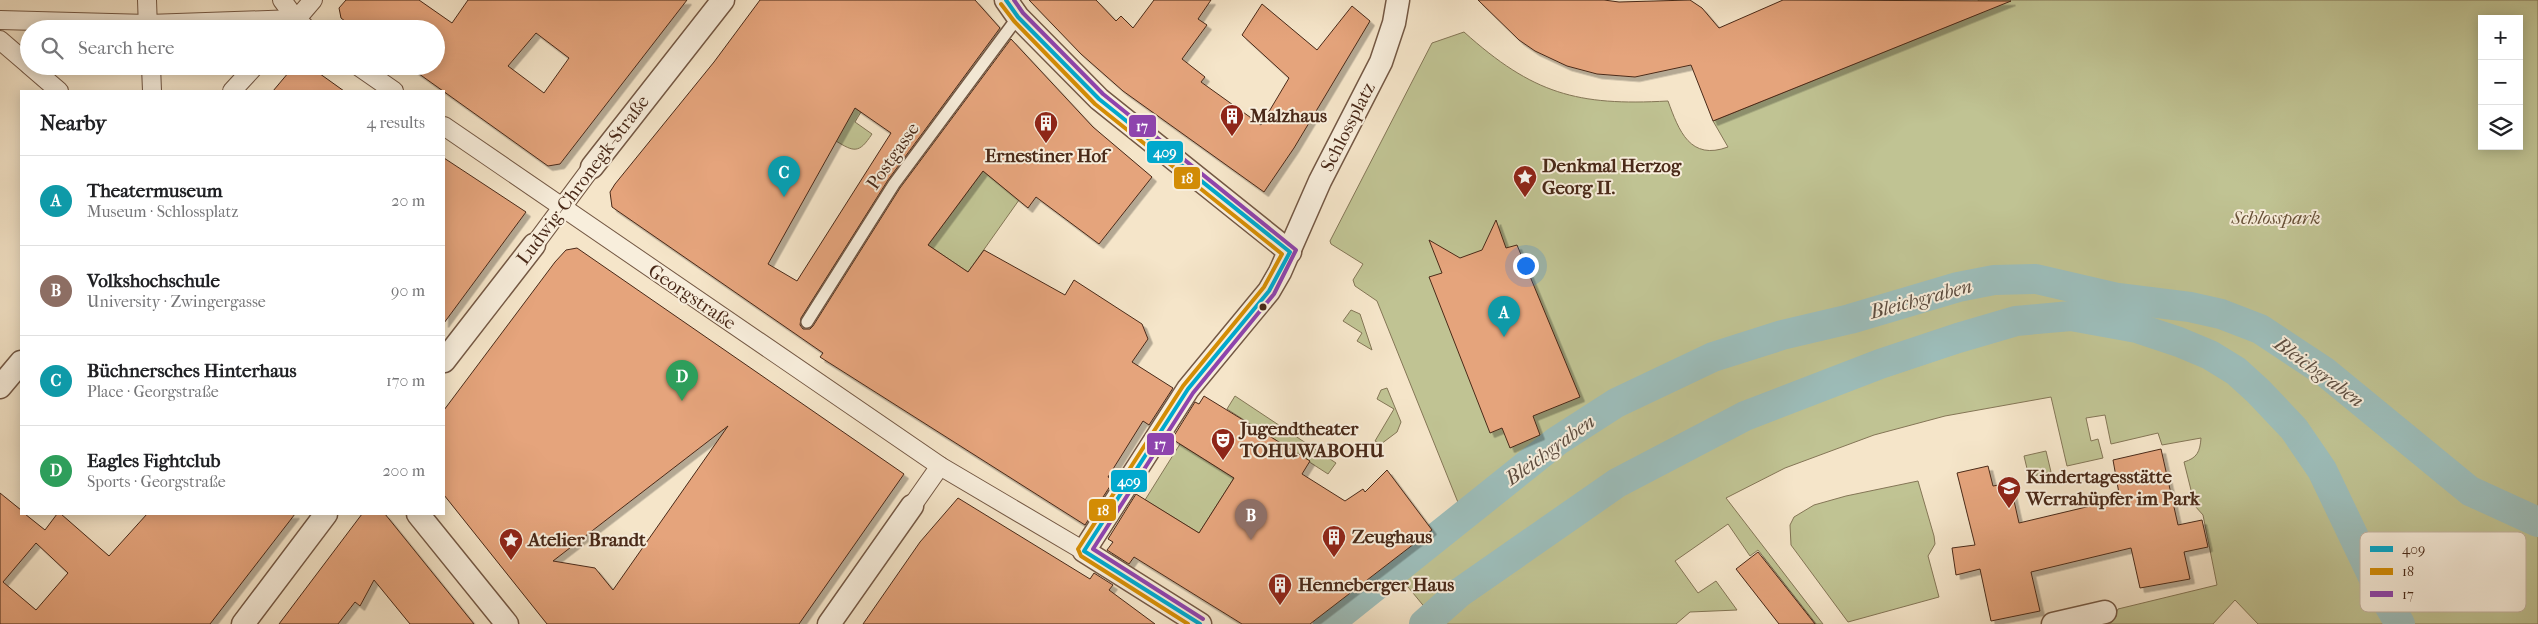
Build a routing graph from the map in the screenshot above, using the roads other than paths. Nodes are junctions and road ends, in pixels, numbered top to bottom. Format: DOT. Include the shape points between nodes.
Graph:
graph roads {
  1 [pos="147,0"];
  2 [pos="282,0"];
  3 [pos="313,0"];
  4 [pos="723,0"];
  5 [pos="1398,0"];
  6 [pos="1012,8"];
  7 [pos="0,20"];
  8 [pos="148,20"];
  9 [pos="294,20"];
  10 [pos="301,20"];
  11 [pos="20,21"];
  12 [pos="0,40"];
  13 [pos="20,57"];
  14 [pos="40,75"];
  15 [pos="151,75"];
  16 [pos="247,75"];
  17 [pos="371,75"];
  18 [pos="58,90"];
  19 [pos="152,90"];
  20 [pos="233,90"];
  21 [pos="393,90"];
  22 [pos="445,127"];
  23 [pos="592,166"];
  24 [pos="561,208"];
  25 [pos="534,245"];
  26 [pos="1290,252"];
  27 [pos="808,322"];
  28 [pos="445,359"];
  29 [pos="20,363"];
  30 [pos="0,387"];
  31 [pos="940,466"];
  32 [pos="912,506"];
  33 [pos="325,515"];
  34 [pos="419,515"];
  35 [pos="1084,551"];
  36 [pos="2105,612"];
  37 [pos="1193,622"];
  38 [pos="243,624"];
  39 [pos="507,624"];
  40 [pos="829,624"];
  41 [pos="2054,624"];
  1 -- 8 [label="street"];
  2 -- 9 [label="street"];
  3 -- 10 [label="street"];
  4 -- 23 [label="street, Ludwig-Chronegk-Straße"];
  5 -- 26 [label="street, Schlossplatz" via="1381,62 1320,181"];
  6 -- 26 [label="street" via="1099,99"];
  6 -- 27 [label="lane, Postgasse" via="859,237"];
  7 -- 11 [label="street"];
  12 -- 13 [label="street"];
  14 -- 18 [label="street"];
  15 -- 19 [label="street"];
  16 -- 20 [label="street"];
  17 -- 21 [label="street"];
  22 -- 24 [label="street, Georgstraße"];
  23 -- 24 [label="street, Ludwig-Chronegk-Straße"];
  24 -- 25 [label="street, Ludwig-Chronegk-Straße"];
  24 -- 31 [label="street, Georgstraße"];
  25 -- 28 [label="street, Ludwig-Chronegk-Straße"];
  26 -- 35 [label="street, Schlossplatz" via="1269,291 1188,389"];
  29 -- 30 [label="street"];
  31 -- 32 [label="street"];
  31 -- 35 [label="street, Georgstraße"];
  32 -- 40 [label="street"];
  33 -- 38 [label="street"];
  34 -- 39 [label="street"];
  35 -- 37 [label="street, Georgstraße"];
  36 -- 41 [label="street"];
}
